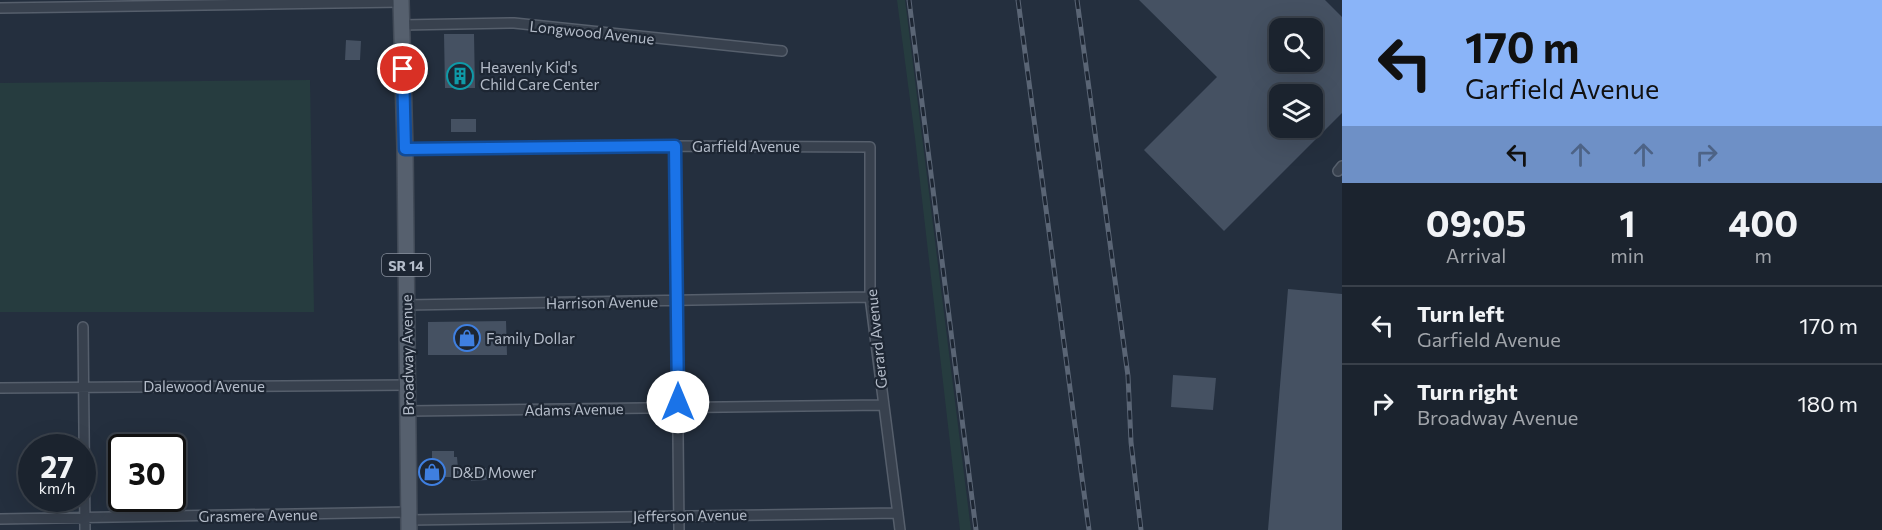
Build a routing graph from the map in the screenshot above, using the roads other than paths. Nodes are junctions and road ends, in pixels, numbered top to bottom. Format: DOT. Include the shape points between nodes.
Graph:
graph roads {
  1 [pos="401,1"];
  2 [pos="0,8"];
  3 [pos="402,25"];
  4 [pos="782,51"];
  5 [pos="675,146"];
  6 [pos="870,147"];
  7 [pos="405,149"];
  8 [pos="870,297"];
  9 [pos="678,301"];
  10 [pos="406,305"];
  11 [pos="83,327"];
  12 [pos="409,386"];
  13 [pos="85,387"];
  14 [pos="0,388"];
  15 [pos="883,405"];
  16 [pos="678,408"];
  17 [pos="409,411"];
  18 [pos="898,513"];
  19 [pos="680,515"];
  20 [pos="85,518"];
  21 [pos="0,519"];
  22 [pos="409,521"];
  23 [pos="85,530"];
  24 [pos="679,530"];
  25 [pos="900,530"];
  1 -- 2 [label="street"];
  1 -- 3 [label="main road, Broadway Avenue / SR 14"];
  3 -- 4 [label="street, Longwood Avenue" via="514,23"];
  3 -- 7 [label="main road, Broadway Avenue / SR 14"];
  5 -- 6 [label="street, Garfield Avenue"];
  5 -- 7 [label="street, Garfield Avenue"];
  5 -- 9 [label="street"];
  6 -- 8 [label="street, Gerard Avenue"];
  7 -- 10 [label="main road, Broadway Avenue / SR 14"];
  8 -- 9 [label="street, Harrison Avenue"];
  8 -- 15 [label="street, Gerard Avenue"];
  9 -- 10 [label="street, Harrison Avenue"];
  9 -- 16 [label="street"];
  10 -- 12 [label="main road, Broadway Avenue / SR 14"];
  11 -- 13 [label="street"];
  12 -- 13 [label="street, Dalewood Avenue"];
  12 -- 17 [label="main road, Broadway Avenue / SR 14"];
  13 -- 14 [label="street, Dalewood Avenue"];
  13 -- 20 [label="street"];
  15 -- 16 [label="street, Adams Avenue"];
  15 -- 18 [label="street, Gerard Avenue"];
  16 -- 17 [label="street, Adams Avenue"];
  16 -- 19 [label="street"];
  17 -- 22 [label="main road, Broadway Avenue / SR 14"];
  18 -- 19 [label="street, Jefferson Avenue"];
  18 -- 25 [label="street, Gerard Avenue"];
  19 -- 22 [label="street, Jefferson Avenue"];
  19 -- 24 [label="street"];
  20 -- 21 [label="street, Grasmere Avenue"];
  20 -- 22 [label="street, Grasmere Avenue"];
  20 -- 23 [label="street"];
}
